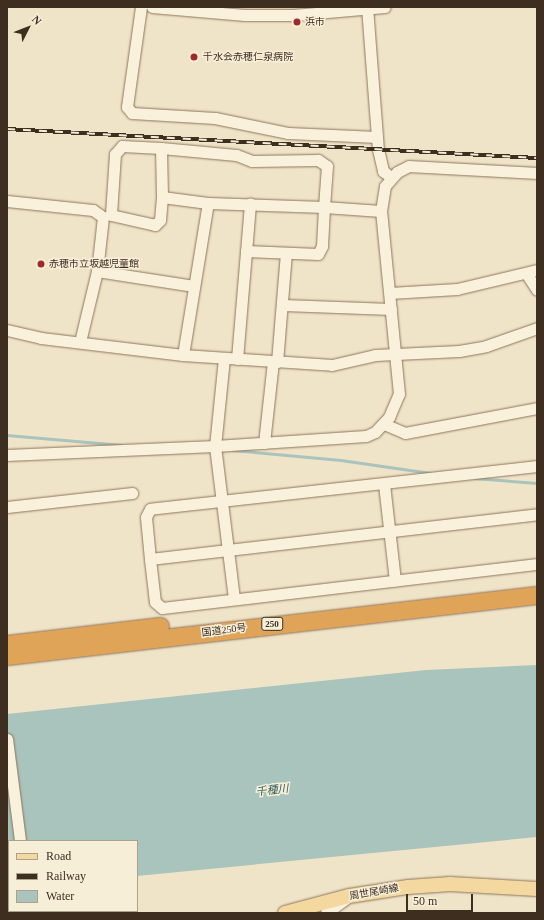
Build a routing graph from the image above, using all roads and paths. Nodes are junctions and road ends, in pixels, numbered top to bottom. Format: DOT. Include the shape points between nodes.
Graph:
graph roads {
  1 [pos="141,7"];
  2 [pos="152,7"];
  3 [pos="385,7"];
  4 [pos="367,8"];
  5 [pos="377,137"];
  6 [pos="161,148"];
  7 [pos="537,173"];
  8 [pos="391,177"];
  9 [pos="162,197"];
  10 [pos="7,201"];
  11 [pos="208,203"];
  12 [pos="250,204"];
  13 [pos="324,207"];
  14 [pos="381,211"];
  15 [pos="107,216"];
  16 [pos="246,251"];
  17 [pos="286,253"];
  18 [pos="98,271"];
  19 [pos="532,272"];
  20 [pos="194,286"];
  21 [pos="537,290"];
  22 [pos="390,294"];
  23 [pos="283,305"];
  24 [pos="391,309"];
  25 [pos="537,328"];
  26 [pos="7,330"];
  27 [pos="80,342"];
  28 [pos="395,354"];
  29 [pos="183,355"];
  30 [pos="224,358"];
  31 [pos="237,359"];
  32 [pos="275,362"];
  33 [pos="537,408"];
  34 [pos="384,424"];
  35 [pos="264,443"];
  36 [pos="215,446"];
  37 [pos="7,455"];
  38 [pos="537,466"];
  39 [pos="384,484"];
  40 [pos="132,493"];
  41 [pos="223,502"];
  42 [pos="7,507"];
  43 [pos="537,514"];
  44 [pos="390,531"];
  45 [pos="228,551"];
  46 [pos="150,559"];
  47 [pos="537,564"];
  48 [pos="395,580"];
  49 [pos="537,586"];
  50 [pos="537,595"];
  51 [pos="234,599"];
  52 [pos="7,644"];
  53 [pos="7,656"];
  54 [pos="7,739"];
  55 [pos="20,840"];
  56 [pos="537,889"];
  57 [pos="349,896"];
  58 [pos="285,913"];
  59 [pos="326,913"];
  1 -- 5 [label="street" via="128,107 132,113 215,118 288,133"];
  2 -- 4 [label="street" via="245,15 293,15"];
  3 -- 4 [label="street"];
  4 -- 5 [label="street"];
  5 -- 8 [label="street" via="383,171"];
  6 -- 9 [label="street"];
  6 -- 13 [label="street" via="236,155 252,161 318,160 327,166"];
  6 -- 15 [label="street" via="122,146 115,154"];
  7 -- 8 [label="street" via="425,165 410,166"];
  8 -- 14 [label="street" via="381,198"];
  9 -- 11 [label="street"];
  9 -- 15 [label="street" via="160,220 155,225"];
  10 -- 15 [label="street" via="93,210"];
  11 -- 12 [label="street"];
  11 -- 20 [label="street" via="206,232"];
  12 -- 13 [label="street"];
  12 -- 16 [label="street"];
  13 -- 14 [label="street"];
  13 -- 17 [label="street" via="322,246 318,254"];
  14 -- 22 [label="street"];
  15 -- 18 [label="street"];
  16 -- 17 [label="street"];
  16 -- 31 [label="street"];
  17 -- 23 [label="street"];
  18 -- 20 [label="street"];
  18 -- 27 [label="street"];
  19 -- 21 [label="street"];
  19 -- 22 [label="street" via="457,289"];
  20 -- 29 [label="street"];
  22 -- 24 [label="street"];
  23 -- 24 [label="street"];
  23 -- 32 [label="street"];
  24 -- 28 [label="street"];
  25 -- 28 [label="street" via="486,346"];
  26 -- 27 [label="street"];
  27 -- 29 [label="street"];
  28 -- 32 [label="street" via="375,355 332,365"];
  28 -- 34 [label="street" via="399,394 395,407"];
  29 -- 30 [label="street"];
  30 -- 31 [label="street"];
  30 -- 36 [label="street"];
  31 -- 32 [label="street"];
  32 -- 35 [label="street"];
  33 -- 34 [label="street" via="405,433"];
  34 -- 35 [label="street" via="366,436"];
  35 -- 36 [label="street"];
  36 -- 37 [label="street"];
  36 -- 41 [label="street"];
  38 -- 39 [label="street"];
  39 -- 41 [label="street"];
  39 -- 44 [label="street"];
  40 -- 42 [label="street"];
  41 -- 45 [label="street"];
  41 -- 46 [label="street" via="150,509 146,517"];
  43 -- 44 [label="street"];
  44 -- 45 [label="street"];
  44 -- 48 [label="street"];
  45 -- 46 [label="street"];
  45 -- 51 [label="street"];
  46 -- 51 [label="street" via="155,602 162,608"];
  47 -- 48 [label="street"];
  48 -- 51 [label="street"];
  49 -- 52 [label="highway, 国道250号 / 250"];
  50 -- 53 [label="highway, 国道250号 / 250"];
  54 -- 55 [label="street"];
  56 -- 57 [label="main road, 周世尾崎線" via="429,885"];
  57 -- 58 [label="main road, 周世尾崎線"];
  57 -- 59 [label="street"];
}
